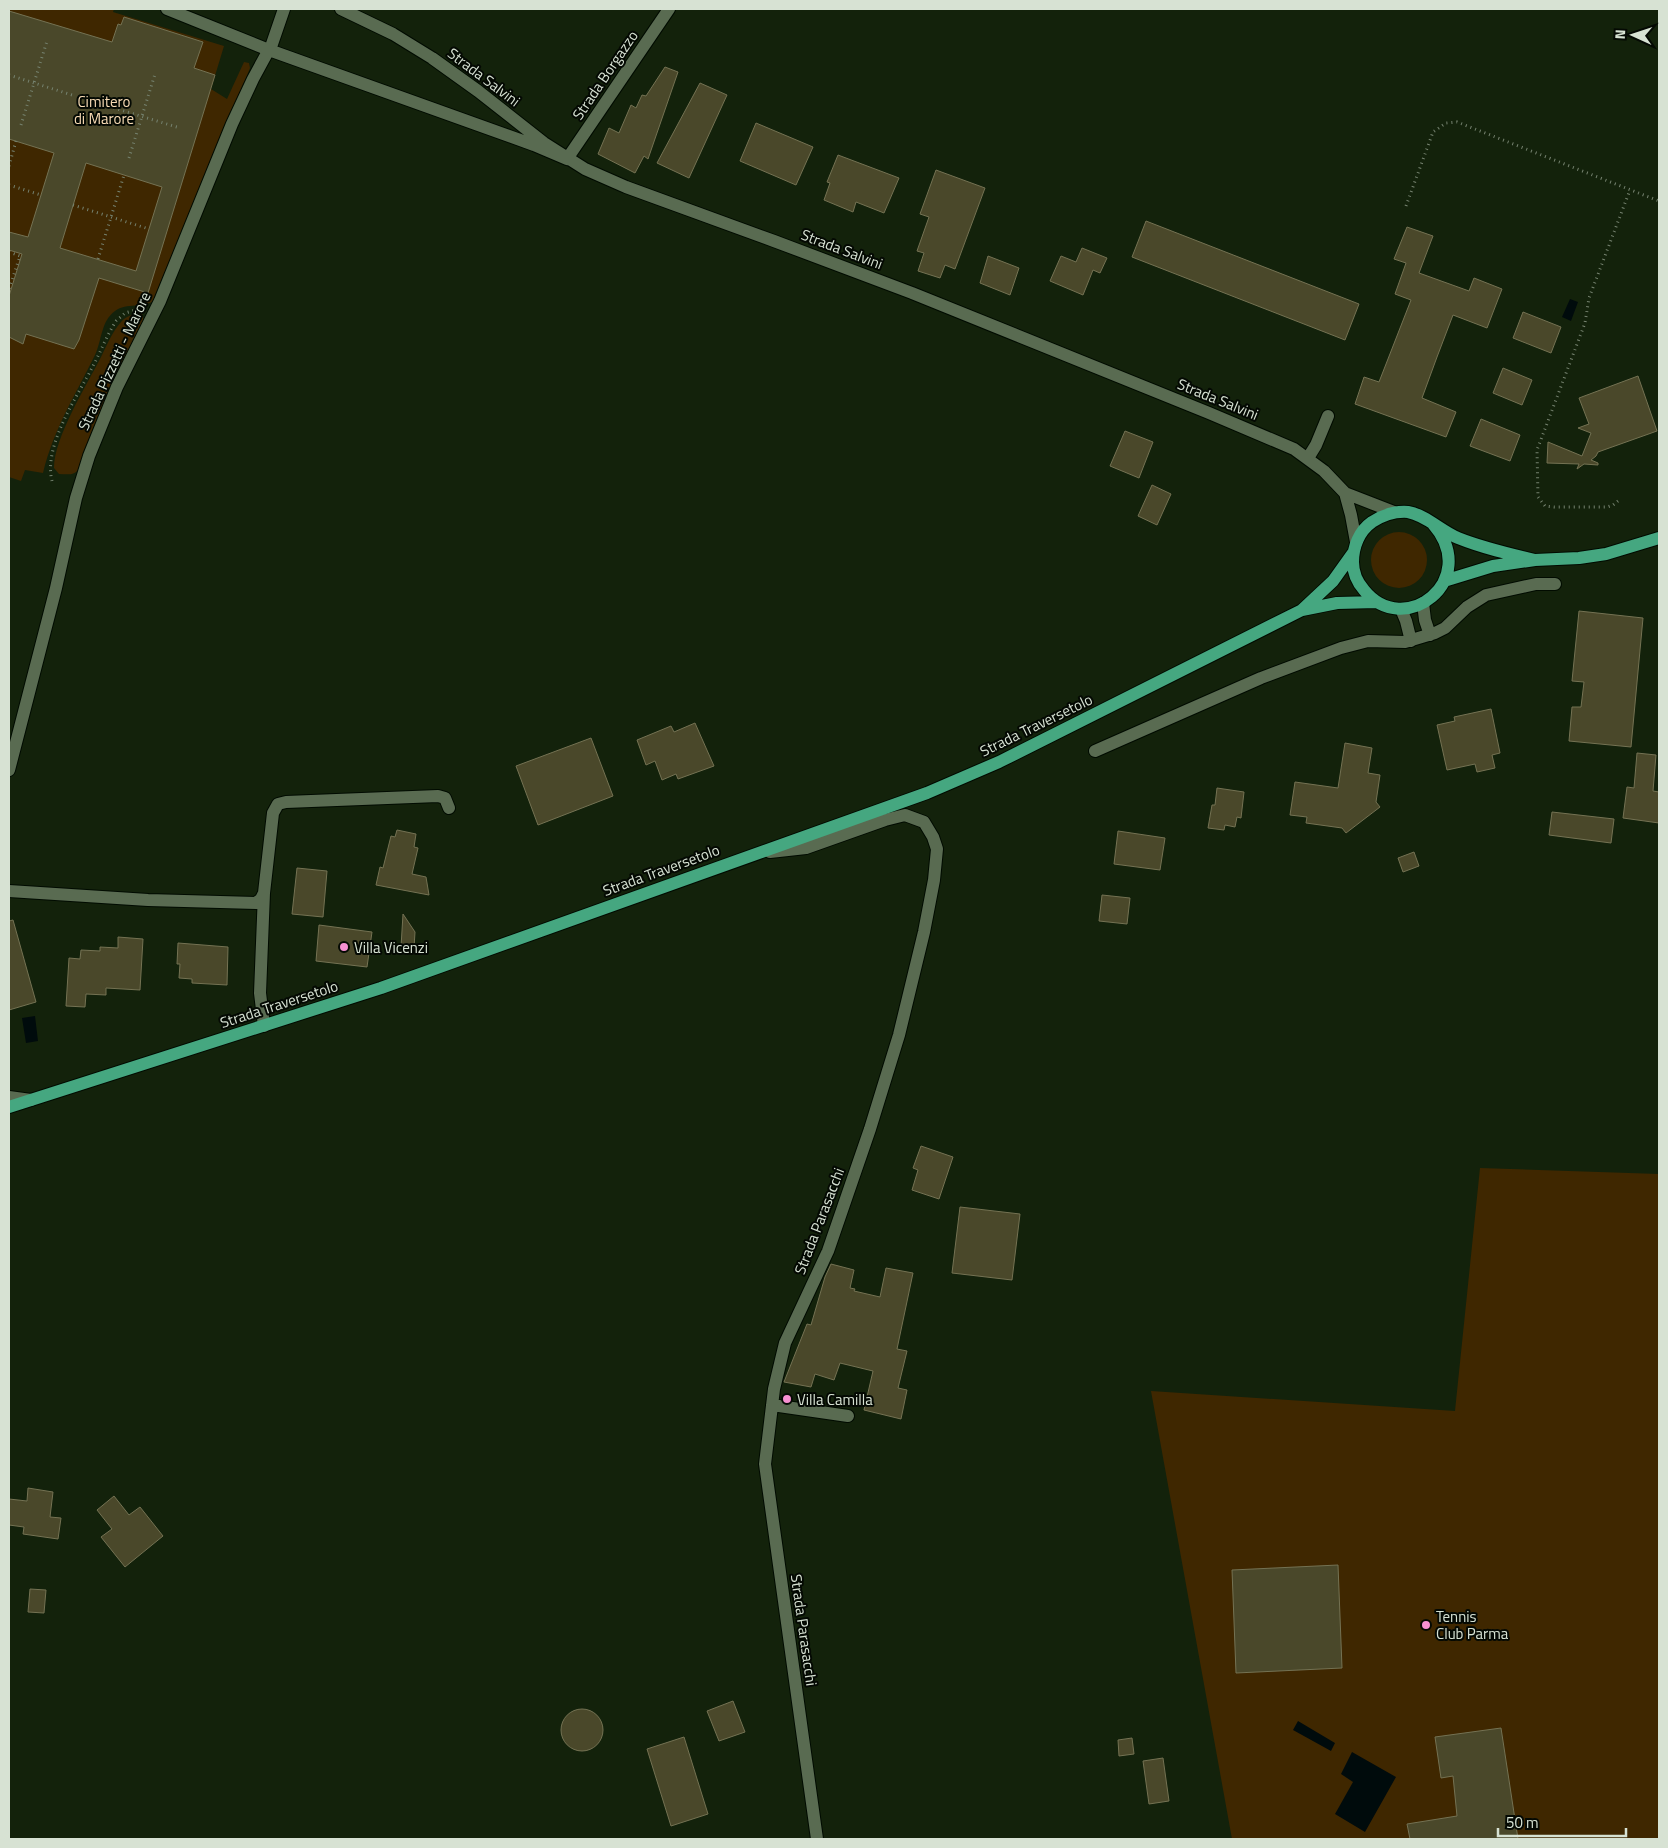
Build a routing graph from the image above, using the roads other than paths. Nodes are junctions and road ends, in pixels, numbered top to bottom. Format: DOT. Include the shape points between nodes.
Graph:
graph roads {
  1 [pos="167,9"];
  2 [pos="284,9"];
  3 [pos="341,9"];
  4 [pos="669,9"];
  5 [pos="269,50"];
  6 [pos="567,159"];
  7 [pos="1328,416"];
  8 [pos="1308,458"];
  9 [pos="1345,493"];
  10 [pos="1394,512"];
  11 [pos="1433,524"];
  12 [pos="1659,538"];
  13 [pos="1355,548"];
  14 [pos="1535,560"];
  15 [pos="1444,581"];
  16 [pos="1555,584"];
  17 [pos="1377,602"];
  18 [pos="1422,603"];
  19 [pos="1401,608"];
  20 [pos="1302,610"];
  21 [pos="1430,634"];
  22 [pos="1411,641"];
  23 [pos="1095,751"];
  24 [pos="9,770"];
  25 [pos="449,808"];
  26 [pos="755,854"];
  27 [pos="9,891"];
  28 [pos="264,893"];
  29 [pos="264,1026"];
  30 [pos="9,1097"];
  31 [pos="36,1099"];
  32 [pos="9,1107"];
  33 [pos="772,1405"];
  34 [pos="848,1416"];
  35 [pos="818,1839"];
  1 -- 5 [label="street"];
  2 -- 5 [label="street, Strada Pizzetti - Marore"];
  3 -- 6 [label="street, Strada Salvini" via="393,34 432,58"];
  4 -- 6 [label="street, Strada Borgazzo"];
  5 -- 6 [label="street"];
  5 -- 24 [label="street, Strada Pizzetti - Marore" via="232,124 155,313 114,394 81,480"];
  6 -- 8 [label="street, Strada Salvini" via="626,187 855,271 1260,433"];
  7 -- 8 [label="street"];
  8 -- 9 [label="street, Strada Salvini"];
  9 -- 10 [label="street, Strada Salvini"];
  9 -- 13 [label="street, Strada Salvini"];
  10 -- 11 [label="main road" via="1421,516"];
  10 -- 13 [label="main road, Strada Traversetolo" via="1369,524"];
  11 -- 14 [label="main road" via="1475,544"];
  11 -- 15 [label="main road" via="1447,547 1449,561"];
  12 -- 14 [label="main road" via="1606,554"];
  13 -- 17 [label="main road" via="1353,564 1360,585"];
  13 -- 20 [label="main road, Strada Traversetolo" via="1334,581"];
  14 -- 15 [label="main road" via="1493,566"];
  15 -- 18 [label="main road, Strada Traversetolo" via="1439,590"];
  16 -- 21 [label="street" via="1536,584 1486,595 1467,607 1445,628"];
  17 -- 19 [label="main road, Strada Traversetolo"];
  17 -- 20 [label="main road, Strada Traversetolo" via="1337,603"];
  18 -- 19 [label="main road, Strada Traversetolo"];
  18 -- 21 [label="street"];
  19 -- 22 [label="street"];
  20 -- 26 [label="main road, Strada Traversetolo" via="999,762 927,793"];
  21 -- 22 [label="street"];
  22 -- 23 [label="street" via="1368,641 1341,648 1261,678"];
  25 -- 28 [label="street" via="445,798 438,796 278,804 273,813"];
  26 -- 29 [label="main road, Strada Traversetolo" via="381,988"];
  26 -- 33 [label="street, Strada Parasacchi" via="806,848 905,815 924,822 937,849 924,932 896,1044 828,1251 785,1343"];
  27 -- 28 [label="street" via="250,904 256,903"];
  28 -- 29 [label="street" via="260,993"];
  29 -- 31 [label="main road, Strada Traversetolo"];
  30 -- 31 [label="street"];
  31 -- 32 [label="main road, Strada Traversetolo"];
  33 -- 34 [label="street"];
  33 -- 35 [label="street, Strada Parasacchi" via="764,1464"];
}
